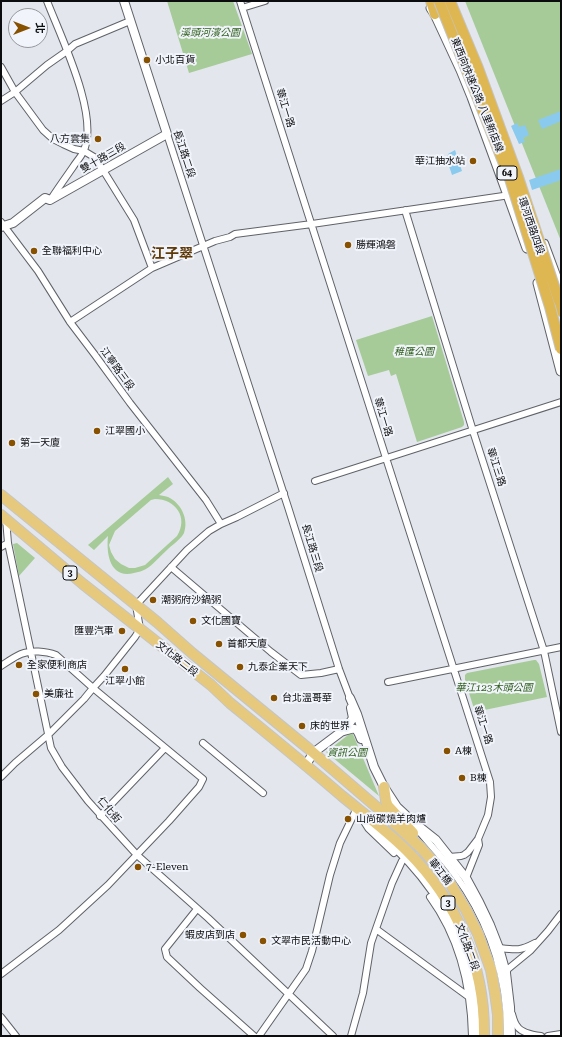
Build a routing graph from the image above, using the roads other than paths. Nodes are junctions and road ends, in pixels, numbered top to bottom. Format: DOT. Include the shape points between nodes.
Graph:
graph roads {
  1 [pos="47,1"];
  2 [pos="124,1"];
  3 [pos="240,1"];
  4 [pos="265,1"];
  5 [pos="426,1"];
  6 [pos="431,1"];
  7 [pos="440,1"];
  8 [pos="444,1"];
  9 [pos="451,1"];
  10 [pos="242,8"];
  11 [pos="449,13"];
  12 [pos="435,14"];
  13 [pos="130,21"];
  14 [pos="474,50"];
  15 [pos="67,51"];
  16 [pos="1,67"];
  17 [pos="461,70"];
  18 [pos="15,92"];
  19 [pos="1,101"];
  20 [pos="167,134"];
  21 [pos="84,151"];
  22 [pos="103,170"];
  23 [pos="522,191"];
  24 [pos="508,195"];
  25 [pos="50,200"];
  26 [pos="405,210"];
  27 [pos="312,224"];
  28 [pos="2,225"];
  29 [pos="204,246"];
  30 [pos="152,268"];
  31 [pos="561,286"];
  32 [pos="560,302"];
  33 [pos="561,311"];
  34 [pos="225,313"];
  35 [pos="70,322"];
  36 [pos="561,330"];
  37 [pos="561,349"];
  38 [pos="561,371"];
  39 [pos="561,402"];
  40 [pos="473,431"];
  41 [pos="386,458"];
  42 [pos="315,481"];
  43 [pos="284,493"];
  44 [pos="1,495"];
  45 [pos="4,517"];
  46 [pos="221,524"];
  47 [pos="8,543"];
  48 [pos="1,547"];
  49 [pos="171,567"];
  50 [pos="136,605"];
  51 [pos="140,629"];
  52 [pos="561,647"];
  53 [pos="544,651"];
  54 [pos="30,652"];
  55 [pos="1,666"];
  56 [pos="339,668"];
  57 [pos="454,668"];
  58 [pos="388,682"];
  59 [pos="93,688"];
  60 [pos="350,698"];
  61 [pos="341,732"];
  62 [pos="561,732"];
  63 [pos="49,734"];
  64 [pos="203,743"];
  65 [pos="165,748"];
  66 [pos="314,754"];
  67 [pos="371,758"];
  68 [pos="306,765"];
  69 [pos="328,766"];
  70 [pos="1,777"];
  71 [pos="384,788"];
  72 [pos="263,793"];
  73 [pos="354,807"];
  74 [pos="405,815"];
  75 [pos="100,816"];
  76 [pos="478,839"];
  77 [pos="137,855"];
  78 [pos="449,857"];
  79 [pos="402,862"];
  80 [pos="466,878"];
  81 [pos="197,909"];
  82 [pos="561,914"];
  83 [pos="376,930"];
  84 [pos="537,943"];
  85 [pos="499,948"];
  86 [pos="484,950"];
  87 [pos="1,974"];
  88 [pos="506,974"];
  89 [pos="288,995"];
  90 [pos="469,997"];
  91 [pos="510,1007"];
  92 [pos="1,1017"];
  93 [pos="561,1035"];
  94 [pos="16,1036"];
  95 [pos="254,1036"];
  96 [pos="259,1036"];
  97 [pos="333,1036"];
  98 [pos="351,1036"];
  99 [pos="472,1036"];
  100 [pos="477,1036"];
  101 [pos="484,1036"];
  102 [pos="498,1036"];
  103 [pos="507,1036"];
  104 [pos="512,1036"];
  105 [pos="541,1036"];
  106 [pos="548,1036"];
  1 -- 15 [label="street"];
  2 -- 13 [label="street, 長江路二段"];
  3 -- 10 [label="street, 華江一路"];
  4 -- 10 [label="street"];
  5 -- 12 [label="main road, 環河西路四段"];
  6 -- 12 [label="highway"];
  7 -- 37 [label="highway, 東西向快速公路 八里新店線 / 64, bridge" via="510,179"];
  8 -- 11 [label="main road, 環河西路四段"];
  9 -- 14 [label="street, 環河西路四段"];
  9 -- 32 [label="highway, 東西向快速公路 八里新店線 / 64, bridge" via="518,177"];
  10 -- 27 [label="street, 華江一路"];
  11 -- 14 [label="main road, 環河西路四段"];
  11 -- 17 [label="main road, 環河西路四段"];
  12 -- 17 [label="main road, 環河西路四段"];
  13 -- 15 [label="street" via="75,44"];
  13 -- 20 [label="street, 長江路二段"];
  14 -- 23 [label="main road, 環河西路四段" via="507,134"];
  15 -- 18 [label="street"];
  15 -- 21 [label="street" via="88,120"];
  16 -- 18 [label="street"];
  17 -- 24 [label="main road, 環河西路四段"];
  18 -- 19 [label="street"];
  18 -- 21 [label="street" via="53,139"];
  20 -- 22 [label="street, 雙十路三段"];
  20 -- 29 [label="street, 長江路二段"];
  21 -- 22 [label="street" via="94,157"];
  21 -- 25 [label="street"];
  22 -- 25 [label="street, 雙十路三段"];
  22 -- 30 [label="street" via="134,220"];
  23 -- 24 [label="street"];
  23 -- 31 [label="street, 環河西路四段" via="536,218"];
  23 -- 36 [label="main road, 環河西路四段"];
  24 -- 26 [label="street"];
  24 -- 38 [label="main road, 環河西路四段" via="534,270"];
  25 -- 28 [label="street, 雙十路三段" via="45,198 13,223"];
  26 -- 27 [label="street"];
  26 -- 40 [label="street, 華江三路"];
  27 -- 29 [label="street" via="235,234"];
  27 -- 41 [label="street, 華江一路"];
  28 -- 35 [label="street, 江寧路三段" via="38,271"];
  29 -- 30 [label="street"];
  29 -- 34 [label="street, 長江路二段"];
  30 -- 35 [label="street"];
  32 -- 33 [label="highway, 東西向快速公路 八里新店線 / 64"];
  34 -- 43 [label="street, 長江路三段"];
  35 -- 46 [label="street, 江寧路三段" via="206,500"];
  39 -- 40 [label="street"];
  40 -- 41 [label="street"];
  40 -- 53 [label="street, 華江三路"];
  41 -- 42 [label="street"];
  41 -- 57 [label="street, 華江一路"];
  43 -- 46 [label="street"];
  43 -- 56 [label="street, 長江路三段"];
  44 -- 50 [label="main road, 文化路二段 / 3"];
  45 -- 47 [label="street, 仁化街"];
  45 -- 51 [label="main road, 文化路二段 / 3"];
  46 -- 49 [label="street" via="209,531"];
  47 -- 48 [label="street"];
  47 -- 54 [label="street, 仁化街"];
  49 -- 50 [label="street"];
  49 -- 56 [label="street" via="301,675"];
  50 -- 51 [label="street"];
  50 -- 66 [label="main road, 文化路二段 / 3"];
  51 -- 59 [label="street"];
  51 -- 68 [label="main road, 文化路二段 / 3"];
  52 -- 53 [label="street"];
  53 -- 57 [label="street"];
  53 -- 62 [label="street, 華江三路"];
  54 -- 55 [label="street" via="21,654"];
  54 -- 59 [label="street" via="49,652 56,655"];
  54 -- 63 [label="street, 仁化街"];
  56 -- 60 [label="street, 長江路三段"];
  57 -- 58 [label="street"];
  57 -- 76 [label="street, 華江一路" via="490,782 488,816"];
  59 -- 63 [label="street"];
  59 -- 65 [label="street"];
  60 -- 61 [label="street" via="353,718"];
  60 -- 67 [label="street, 長江路三段"];
  61 -- 66 [label="street"];
  61 -- 67 [label="street" via="352,728 357,730"];
  63 -- 70 [label="street"];
  63 -- 75 [label="street, 仁化街" via="51,748 62,767"];
  64 -- 72 [label="street"];
  65 -- 75 [label="street"];
  65 -- 77 [label="street" via="203,779 199,787"];
  66 -- 68 [label="street"];
  66 -- 69 [label="main road, 文化路二段 / 3"];
  67 -- 71 [label="street, 長江路三段"];
  68 -- 73 [label="main road, 文化路二段 / 3"];
  69 -- 86 [label="main road, 華江橋 / 3" via="380,810 437,866 466,910"];
  71 -- 74 [label="street, 長江路三段"];
  71 -- 86 [label="main road" via="388,806 441,862 465,896 483,933"];
  73 -- 79 [label="street, 文化路二段" via="368,828"];
  73 -- 89 [label="street" via="330,876 312,952 306,969"];
  73 -- 100 [label="street" via="409,863 438,900 463,952 473,988"];
  73 -- 101 [label="main road, 文化路二段 / 3" via="407,851 429,875 456,916 475,965 481,992"];
  74 -- 78 [label="street" via="436,840"];
  74 -- 103 [label="street" via="457,876 481,917 492,943 500,974 506,1008"];
  75 -- 77 [label="street, 仁化街"];
  76 -- 78 [label="street, 華江一路" via="464,855"];
  76 -- 80 [label="street, 華江一路" via="479,845"];
  77 -- 81 [label="street, 仁化街"];
  77 -- 87 [label="street" via="64,926"];
  78 -- 80 [label="street"];
  79 -- 83 [label="street"];
  79 -- 90 [label="street, 文化路二段" via="442,916 459,953"];
  80 -- 85 [label="street"];
  81 -- 89 [label="street, 仁化街"];
  81 -- 95 [label="street" via="165,949 167,957"];
  82 -- 84 [label="street"];
  83 -- 90 [label="street"];
  83 -- 98 [label="street"];
  84 -- 85 [label="street" via="523,949"];
  84 -- 88 [label="street" via="530,952 508,969"];
  85 -- 88 [label="street"];
  86 -- 102 [label="main road, 華江橋 / 3" via="495,993"];
  88 -- 91 [label="street"];
  89 -- 96 [label="street"];
  89 -- 97 [label="street, 仁化街"];
  90 -- 99 [label="street, 文化路二段"];
  91 -- 104 [label="street"];
  91 -- 105 [label="street" via="517,1027 523,1032"];
  92 -- 94 [label="street"];
  93 -- 106 [label="street"];
}
